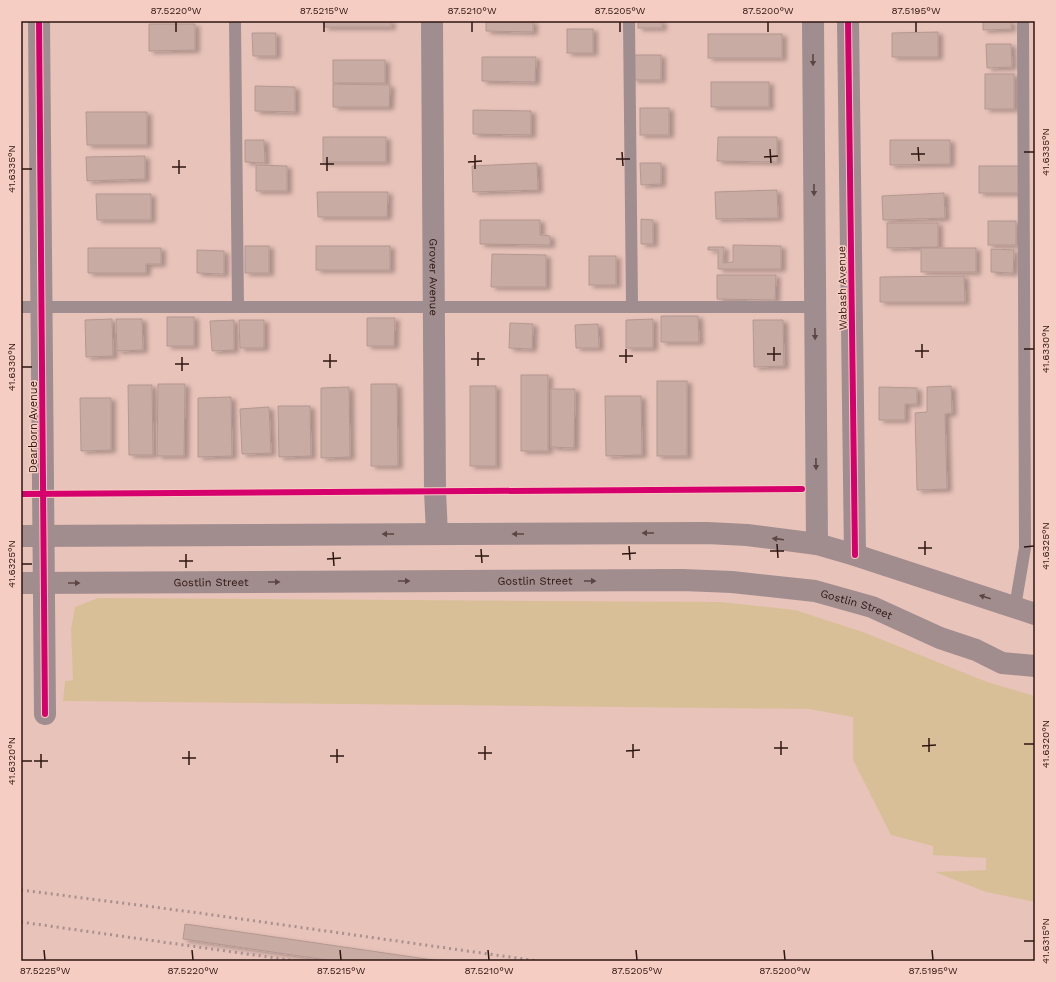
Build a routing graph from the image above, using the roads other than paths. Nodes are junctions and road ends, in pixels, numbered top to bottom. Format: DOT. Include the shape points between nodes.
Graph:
graph roads {
  1 [pos="39,21"];
  2 [pos="235,21"];
  3 [pos="432,21"];
  4 [pos="628,21"];
  5 [pos="812,21"];
  6 [pos="848,21"];
  7 [pos="1023,21"];
  8 [pos="632,306"];
  9 [pos="32,307"];
  10 [pos="238,307"];
  11 [pos="814,307"];
  12 [pos="435,308"];
  13 [pos="437,534"];
  14 [pos="21,536"];
  15 [pos="44,536"];
  16 [pos="817,544"];
  17 [pos="855,555"];
  18 [pos="21,583"];
  19 [pos="44,583"];
  20 [pos="1015,607"];
  21 [pos="1035,614"];
  22 [pos="1002,663"];
  23 [pos="1035,666"];
  24 [pos="1035,678"];
  25 [pos="45,714"];
  1 -- 9 [label="street, Dearborn Avenue"];
  2 -- 10 [label="lane"];
  3 -- 12 [label="street, Grover Avenue"];
  4 -- 8 [label="lane"];
  5 -- 11 [label="street, one-way"];
  6 -- 17 [label="street, Wabash Avenue"];
  7 -- 20 [label="lane" via="1025,548"];
  8 -- 11 [label="lane"];
  8 -- 12 [label="lane"];
  9 -- 10 [label="lane"];
  9 -- 15 [label="street, Dearborn Avenue"];
  10 -- 12 [label="lane"];
  11 -- 16 [label="street, one-way"];
  12 -- 13 [label="street, Grover Avenue"];
  13 -- 15 [label="main road, one-way"];
  16 -- 13 [label="main road, one-way" via="707,533"];
  14 -- 15 [label="main road"];
  15 -- 19 [label="street, Dearborn Avenue"];
  16 -- 17 [label="main road"];
  20 -- 17 [label="main road, one-way"];
  18 -- 19 [label="main road, Gostlin Street"];
  19 -- 22 [label="main road, Gostlin Street, one-way" via="675,580 732,582 815,591 872,607"];
  19 -- 25 [label="street, Dearborn Avenue"];
  20 -- 21 [label="main road"];
  22 -- 23 [label="main road, Gostlin Street"];
  22 -- 24 [label="main road"];
}
